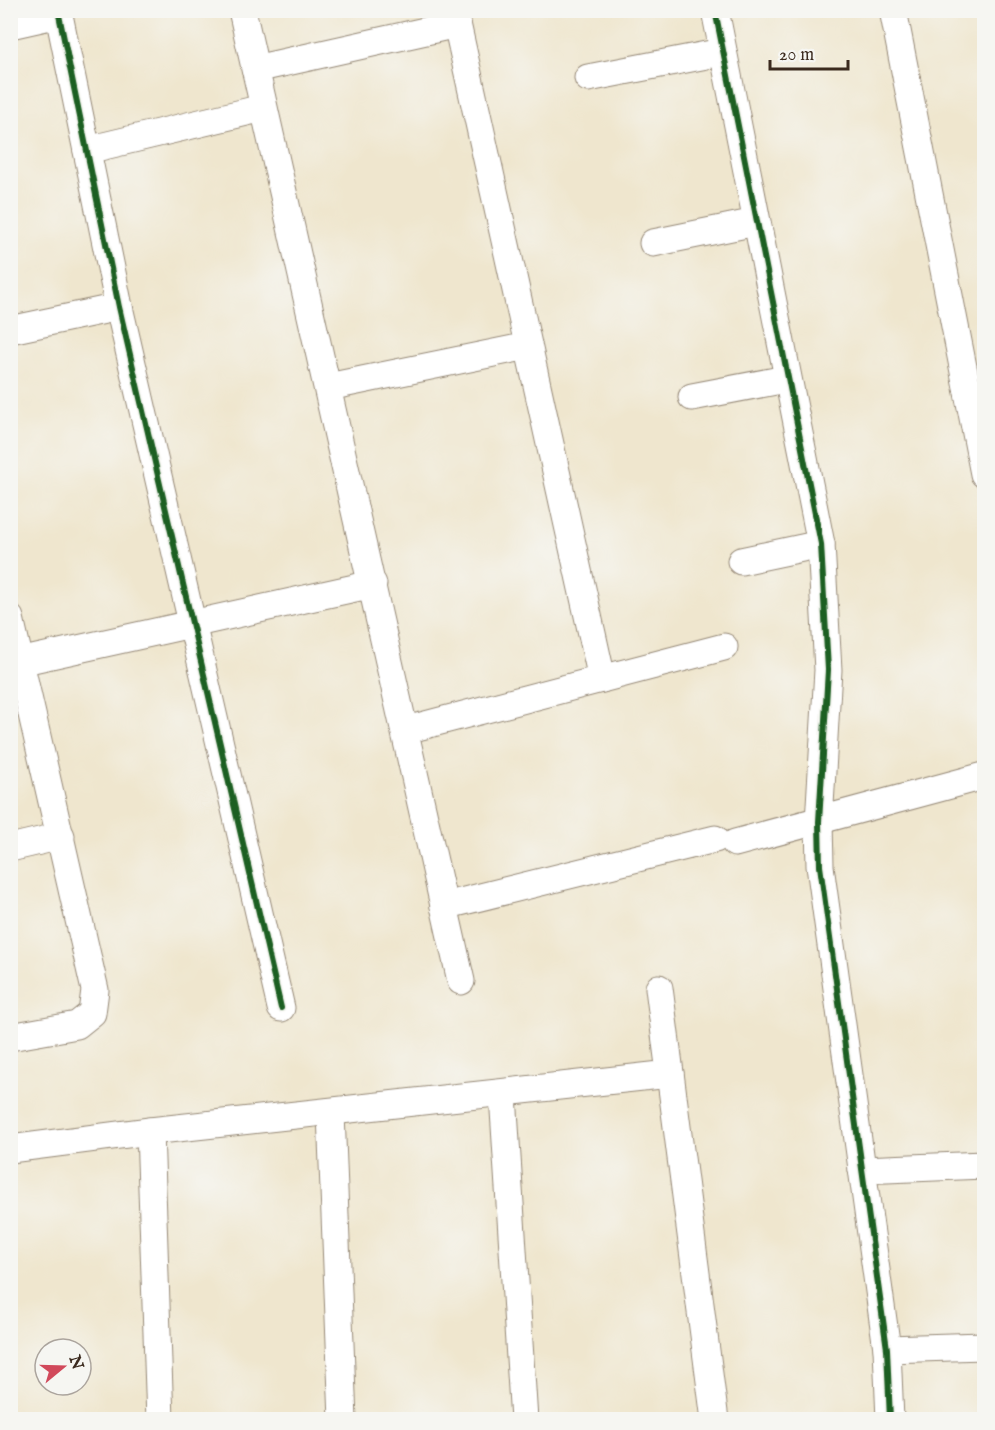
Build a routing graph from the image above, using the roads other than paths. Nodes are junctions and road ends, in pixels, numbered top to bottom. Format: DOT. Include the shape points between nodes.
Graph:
graph roads {
  1 [pos="242,10"];
  2 [pos="715,10"];
  3 [pos="893,10"];
  4 [pos="59,12"];
  5 [pos="456,17"];
  6 [pos="10,25"];
  7 [pos="723,52"];
  8 [pos="255,69"];
  9 [pos="588,78"];
  10 [pos="263,108"];
  11 [pos="87,150"];
  12 [pos="756,222"];
  13 [pos="653,243"];
  14 [pos="119,307"];
  15 [pos="10,330"];
  16 [pos="528,346"];
  17 [pos="786,379"];
  18 [pos="328,387"];
  19 [pos="692,397"];
  20 [pos="984,474"];
  21 [pos="821,544"];
  22 [pos="741,561"];
  23 [pos="373,584"];
  24 [pos="10,618"];
  25 [pos="194,624"];
  26 [pos="724,647"];
  27 [pos="16,662"];
  28 [pos="602,679"];
  29 [pos="406,730"];
  30 [pos="984,779"];
  31 [pos="819,822"];
  32 [pos="61,836"];
  33 [pos="10,848"];
  34 [pos="444,906"];
  35 [pos="461,981"];
  36 [pos="660,988"];
  37 [pos="281,1008"];
  38 [pos="10,1037"];
  39 [pos="670,1074"];
  40 [pos="503,1095"];
  41 [pos="331,1113"];
  42 [pos="150,1131"];
  43 [pos="10,1149"];
  44 [pos="984,1164"];
  45 [pos="862,1170"];
  46 [pos="984,1346"];
  47 [pos="887,1349"];
  48 [pos="160,1419"];
  49 [pos="343,1419"];
  50 [pos="524,1419"];
  51 [pos="715,1419"];
  52 [pos="890,1419"];
  1 -- 8 [label="street"];
  2 -- 7 [label="street"];
  3 -- 20 [label="street"];
  4 -- 6 [label="street"];
  4 -- 11 [label="street"];
  5 -- 8 [label="street"];
  5 -- 16 [label="street"];
  7 -- 9 [label="street"];
  7 -- 12 [label="street"];
  8 -- 10 [label="street"];
  10 -- 11 [label="street"];
  10 -- 18 [label="street"];
  11 -- 14 [label="street"];
  12 -- 13 [label="street"];
  12 -- 17 [label="street"];
  14 -- 15 [label="street"];
  14 -- 25 [label="street"];
  16 -- 18 [label="street"];
  16 -- 28 [label="street"];
  17 -- 19 [label="street"];
  17 -- 21 [label="street"];
  18 -- 23 [label="street"];
  21 -- 22 [label="street"];
  21 -- 31 [label="street" via="828,670"];
  23 -- 25 [label="street"];
  23 -- 29 [label="street"];
  24 -- 27 [label="street"];
  25 -- 27 [label="street"];
  25 -- 37 [label="street"];
  26 -- 28 [label="street"];
  27 -- 32 [label="street"];
  28 -- 29 [label="street"];
  29 -- 34 [label="street"];
  30 -- 31 [label="street"];
  31 -- 34 [label="street"];
  31 -- 45 [label="street" via="820,866"];
  32 -- 33 [label="street"];
  32 -- 38 [label="street" via="95,990 92,1013 77,1025"];
  34 -- 35 [label="street"];
  36 -- 39 [label="street"];
  39 -- 40 [label="street"];
  39 -- 51 [label="street"];
  40 -- 41 [label="street"];
  40 -- 50 [label="street"];
  41 -- 42 [label="street"];
  41 -- 49 [label="street"];
  42 -- 43 [label="street"];
  42 -- 48 [label="street"];
  44 -- 45 [label="street"];
  45 -- 47 [label="street"];
  46 -- 47 [label="street"];
  47 -- 52 [label="street"];
}
